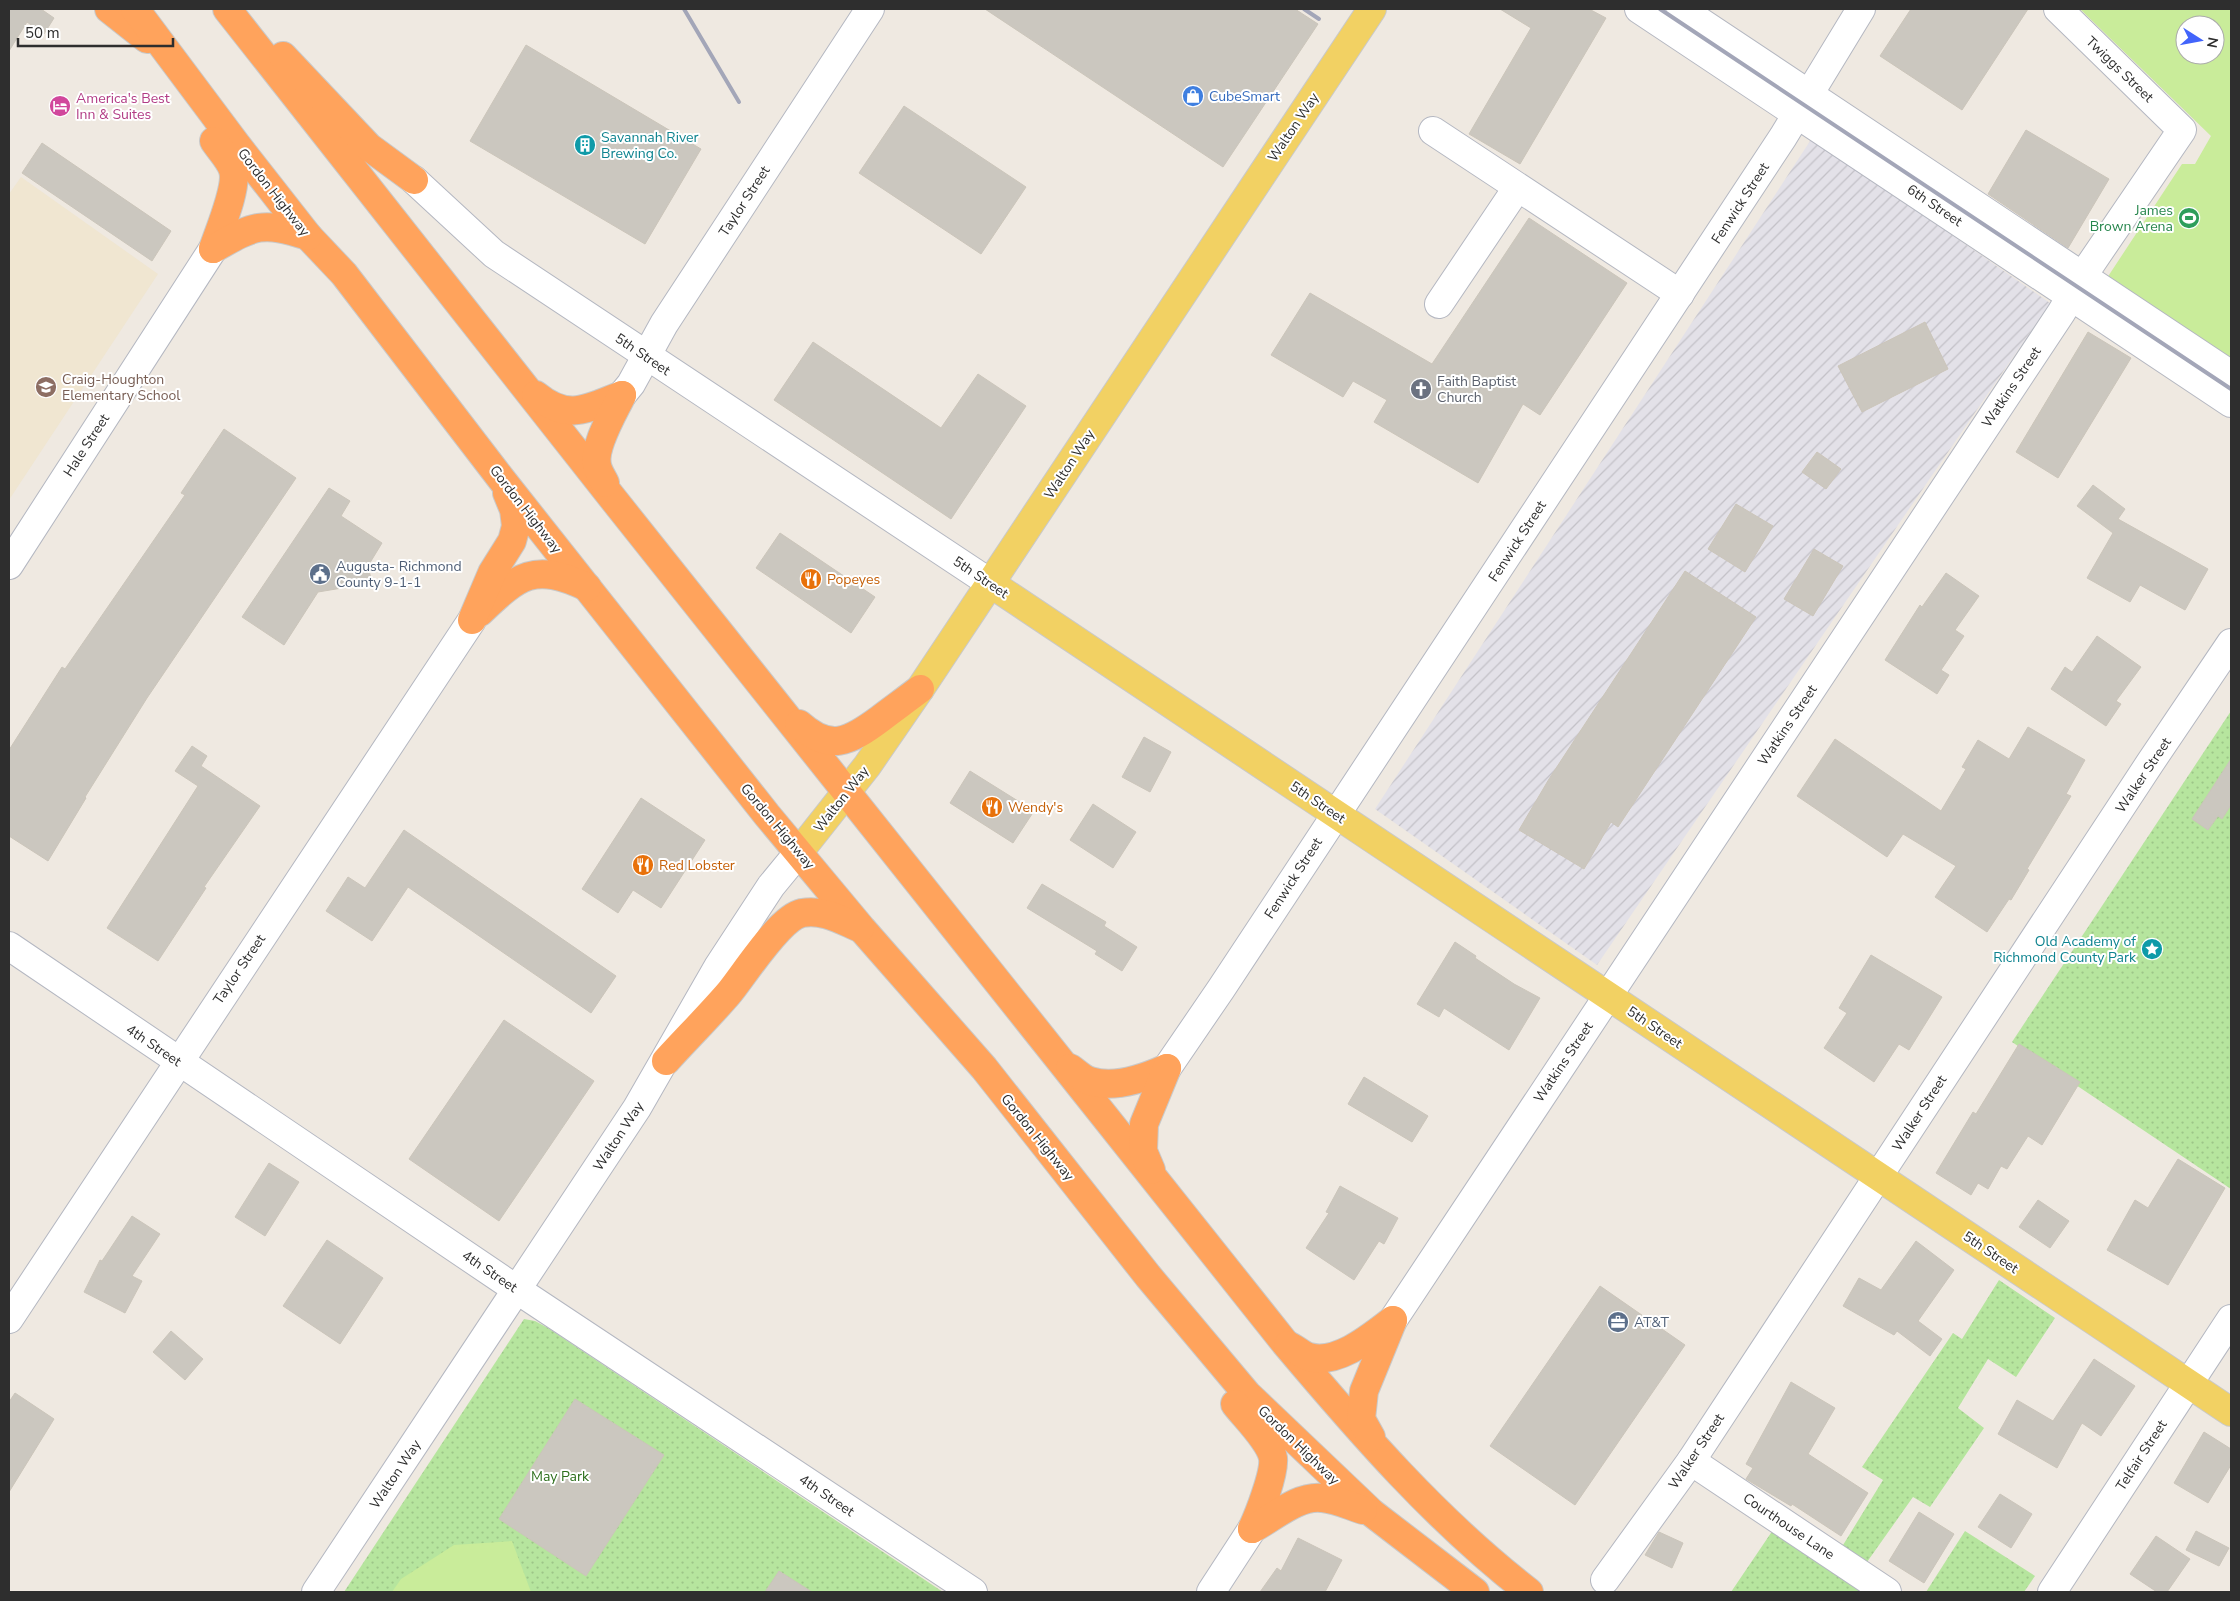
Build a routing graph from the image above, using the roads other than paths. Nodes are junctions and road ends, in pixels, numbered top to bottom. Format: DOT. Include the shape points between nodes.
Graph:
graph roads {
  1 [pos="109,9"];
  2 [pos="227,9"];
  3 [pos="237,9"];
  4 [pos="870,9"];
  5 [pos="1372,9"];
  6 [pos="1639,9"];
  7 [pos="1681,9"];
  8 [pos="1860,9"];
  9 [pos="2058,9"];
  10 [pos="134,17"];
  11 [pos="1803,103"];
  12 [pos="2182,130"];
  13 [pos="1433,132"];
  14 [pos="414,180"];
  15 [pos="1517,188"];
  16 [pos="308,236"];
  17 [pos="213,248"];
  18 [pos="2077,286"];
  19 [pos="1680,294"];
  20 [pos="1439,304"];
  21 [pos="646,356"];
  22 [pos="2231,375"];
  23 [pos="522,383"];
  24 [pos="622,395"];
  25 [pos="2231,403"];
  26 [pos="502,480"];
  27 [pos="614,500"];
  28 [pos="9,565"];
  29 [pos="990,583"];
  30 [pos="587,587"];
  31 [pos="472,620"];
  32 [pos="2231,643"];
  33 [pos="920,689"];
  34 [pos="780,708"];
  35 [pos="847,792"];
  36 [pos="1336,814"];
  37 [pos="799,852"];
  38 [pos="862,929"];
  39 [pos="9,946"];
  40 [pos="1607,996"];
  41 [pos="1060,1060"];
  42 [pos="178,1061"];
  43 [pos="666,1061"];
  44 [pos="1167,1068"];
  45 [pos="1877,1176"];
  46 [pos="1156,1182"];
  47 [pos="1148,1276"];
  48 [pos="516,1289"];
  49 [pos="9,1319"];
  50 [pos="2231,1319"];
  51 [pos="1393,1320"];
  52 [pos="1285,1343"];
  53 [pos="2188,1384"];
  54 [pos="2231,1412"];
  55 [pos="1379,1452"];
  56 [pos="1691,1461"];
  57 [pos="1372,1513"];
  58 [pos="1252,1529"];
  59 [pos="1605,1580"];
  60 [pos="316,1592"];
  61 [pos="973,1592"];
  62 [pos="1211,1592"];
  63 [pos="1475,1592"];
  64 [pos="1530,1592"];
  65 [pos="1888,1592"];
  66 [pos="2052,1592"];
  1 -- 10 [label="highway"];
  2 -- 23 [label="highway"];
  3 -- 14 [label="highway" via="369,147"];
  4 -- 21 [label="street, Taylor Street"];
  5 -- 29 [label="main road, Walton Way"];
  6 -- 11 [label="street, 6th Street"];
  7 -- 11 [label="street, 6th Street"];
  8 -- 11 [label="street, Fenwick Street"];
  9 -- 12 [label="street, Twiggs Street"];
  10 -- 16 [label="highway, Gordon Highway" via="170,56"];
  10 -- 17 [label="highway" via="156,65 233,170 229,203"];
  11 -- 18 [label="street, 6th Street"];
  11 -- 19 [label="street, Fenwick Street"];
  12 -- 18 [label="street, Watkins Street"];
  13 -- 15 [label="street"];
  14 -- 21 [label="street, 5th Street" via="494,254"];
  15 -- 19 [label="street"];
  15 -- 20 [label="street"];
  16 -- 17 [label="highway" via="282,228 259,226"];
  16 -- 26 [label="highway, Gordon Highway" via="344,274"];
  17 -- 28 [label="street, Hale Street"];
  18 -- 22 [label="street, 6th Street"];
  18 -- 25 [label="street, 6th Street"];
  18 -- 40 [label="street, Watkins Street"];
  19 -- 36 [label="street, Fenwick Street"];
  21 -- 24 [label="street, Taylor Street"];
  21 -- 29 [label="street, 5th Street"];
  23 -- 24 [label="highway" via="549,406 571,411 589,408"];
  23 -- 27 [label="highway"];
  24 -- 27 [label="highway" via="596,458 597,467"];
  26 -- 30 [label="highway, Gordon Highway"];
  26 -- 31 [label="highway" via="514,510 516,526 512,541 492,573"];
  27 -- 34 [label="highway"];
  29 -- 33 [label="main road, Walton Way"];
  29 -- 36 [label="main road, 5th Street"];
  30 -- 31 [label="highway" via="566,577 526,576 509,584"];
  30 -- 37 [label="highway, Gordon Highway"];
  31 -- 42 [label="street, Taylor Street"];
  32 -- 45 [label="street, Walker Street"];
  33 -- 34 [label="highway" via="858,735 834,742 811,735"];
  33 -- 35 [label="main road, Walton Way"];
  34 -- 35 [label="highway"];
  35 -- 37 [label="main road, Walton Way"];
  35 -- 41 [label="highway"];
  36 -- 40 [label="main road, 5th Street"];
  36 -- 44 [label="street, Fenwick Street"];
  37 -- 38 [label="highway, Gordon Highway"];
  37 -- 43 [label="street, Walton Way" via="771,886 699,996"];
  38 -- 43 [label="highway" via="818,912 801,913 790,918"];
  38 -- 47 [label="highway, Gordon Highway" via="984,1068"];
  39 -- 42 [label="street, 4th Street"];
  40 -- 45 [label="main road, 5th Street"];
  40 -- 51 [label="street, Watkins Street"];
  41 -- 44 [label="highway" via="1089,1081 1100,1083 1147,1078"];
  41 -- 46 [label="highway"];
  42 -- 48 [label="street, 4th Street"];
  42 -- 49 [label="street, Taylor Street"];
  43 -- 48 [label="street, Walton Way"];
  44 -- 46 [label="highway" via="1144,1124 1142,1137 1143,1151"];
  45 -- 53 [label="main road, 5th Street"];
  45 -- 56 [label="street, Walker Street"];
  46 -- 52 [label="highway"];
  47 -- 57 [label="highway, Gordon Highway" via="1247,1394"];
  47 -- 58 [label="highway" via="1188,1346 1265,1441 1273,1458 1262,1505"];
  48 -- 60 [label="street, Walton Way"];
  48 -- 61 [label="street, 4th Street"];
  50 -- 53 [label="street, Telfair Street"];
  51 -- 52 [label="highway" via="1338,1355 1309,1357"];
  51 -- 55 [label="highway" via="1361,1406 1361,1419"];
  52 -- 55 [label="highway"];
  53 -- 54 [label="main road, 5th Street"];
  53 -- 66 [label="street, Telfair Street"];
  55 -- 64 [label="highway" via="1460,1533"];
  56 -- 59 [label="street, Walker Street"];
  56 -- 65 [label="street, Courthouse Lane"];
  57 -- 58 [label="highway" via="1322,1498 1309,1498"];
  57 -- 63 [label="highway, Gordon Highway"];
  58 -- 62 [label="street"];
}
